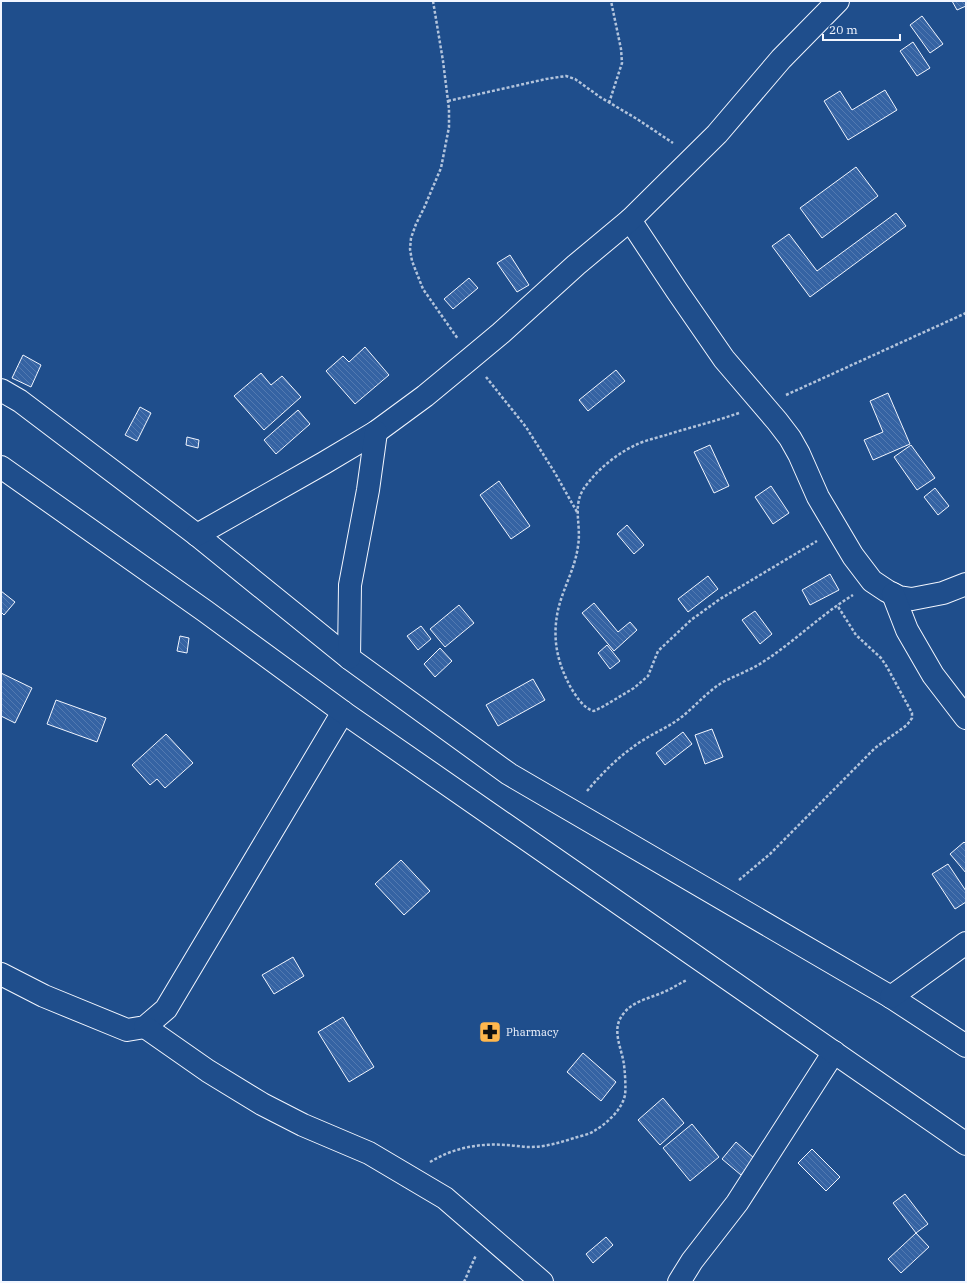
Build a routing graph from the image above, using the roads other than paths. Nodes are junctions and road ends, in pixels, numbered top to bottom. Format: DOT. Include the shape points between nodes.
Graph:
graph roads {
  1 [pos="838,1"];
  2 [pos="630,220"];
  3 [pos="1,390"];
  4 [pos="376,432"];
  5 [pos="1,467"];
  6 [pos="196,535"];
  7 [pos="966,584"];
  8 [pos="893,594"];
  9 [pos="349,658"];
  10 [pos="343,712"];
  11 [pos="966,718"];
  12 [pos="966,943"];
  13 [pos="1,974"];
  14 [pos="890,996"];
  15 [pos="145,1027"];
  16 [pos="966,1046"];
  17 [pos="834,1052"];
  18 [pos="966,1144"];
  19 [pos="542,1282"];
  20 [pos="679,1282"];
  1 -- 2 [label="main road" via="781,59 717,134"];
  2 -- 4 [label="main road" via="501,333 425,396"];
  2 -- 8 [label="main road" via="724,359 790,438 818,497 854,556 874,582"];
  3 -- 6 [label="main road" via="20,401"];
  4 -- 6 [label="main road"];
  4 -- 9 [label="main road" via="350,585"];
  5 -- 10 [label="main road"];
  6 -- 9 [label="main road"];
  7 -- 8 [label="main road" via="943,593 912,599"];
  8 -- 11 [label="main road" via="907,630 933,675"];
  9 -- 14 [label="main road" via="509,774"];
  10 -- 15 [label="main road" via="166,1009"];
  10 -- 17 [label="main road"];
  12 -- 14 [label="main road"];
  13 -- 15 [label="main road" via="44,996 127,1030"];
  14 -- 16 [label="main road"];
  15 -- 19 [label="main road" via="208,1071 262,1104 303,1125 369,1153 445,1198"];
  17 -- 18 [label="main road"];
  17 -- 20 [label="main road" via="737,1203"];
}
